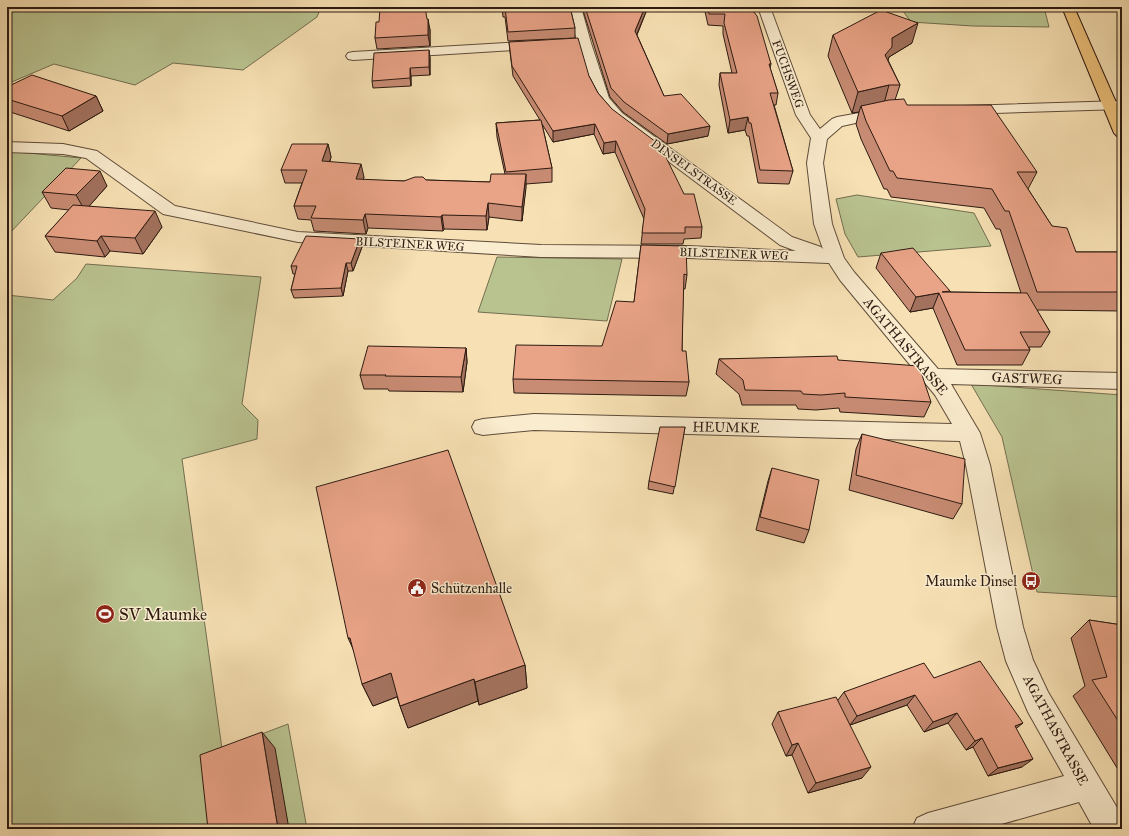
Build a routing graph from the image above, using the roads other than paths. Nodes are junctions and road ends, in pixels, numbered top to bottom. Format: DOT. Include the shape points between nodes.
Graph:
graph roads {
  1 [pos="574,7"];
  2 [pos="764,7"];
  3 [pos="1068,7"];
  4 [pos="584,42"];
  5 [pos="568,43"];
  6 [pos="552,44"];
  7 [pos="353,56"];
  8 [pos="1116,106"];
  9 [pos="945,111"];
  10 [pos="906,112"];
  11 [pos="1122,133"];
  12 [pos="819,138"];
  13 [pos="7,147"];
  14 [pos="835,258"];
  15 [pos="932,376"];
  16 [pos="1122,381"];
  17 [pos="483,427"];
  18 [pos="969,433"];
  19 [pos="1086,785"];
  20 [pos="928,829"];
  21 [pos="1112,829"];
  1 -- 4 [label="street, DINSELSTRASSE"];
  2 -- 12 [label="street, FUCHSWEG" via="803,115"];
  3 -- 8 [label="main road"];
  4 -- 5 [label="street"];
  4 -- 14 [label="street, DINSELSTRASSE" via="602,98 618,116 786,241"];
  6 -- 7 [label="street"];
  8 -- 9 [label="street"];
  8 -- 11 [label="main road"];
  10 -- 12 [label="street" via="883,112 836,122"];
  12 -- 14 [label="street, AGATHASTRASSE" via="815,163 823,224"];
  13 -- 14 [label="street, BILSTEINER WEG" via="63,149 91,154 169,210 298,237 541,251 688,252"];
  14 -- 15 [label="street, AGATHASTRASSE" via="847,276"];
  15 -- 16 [label="street, GASTWEG"];
  15 -- 18 [label="street, AGATHASTRASSE" via="952,401"];
  17 -- 18 [label="street, HEUMKE" via="534,422"];
  18 -- 19 [label="street, AGATHASTRASSE" via="978,465 1010,627 1020,661 1038,702"];
  19 -- 20 [label="street"];
  19 -- 21 [label="street, AGATHASTRASSE"];
}
